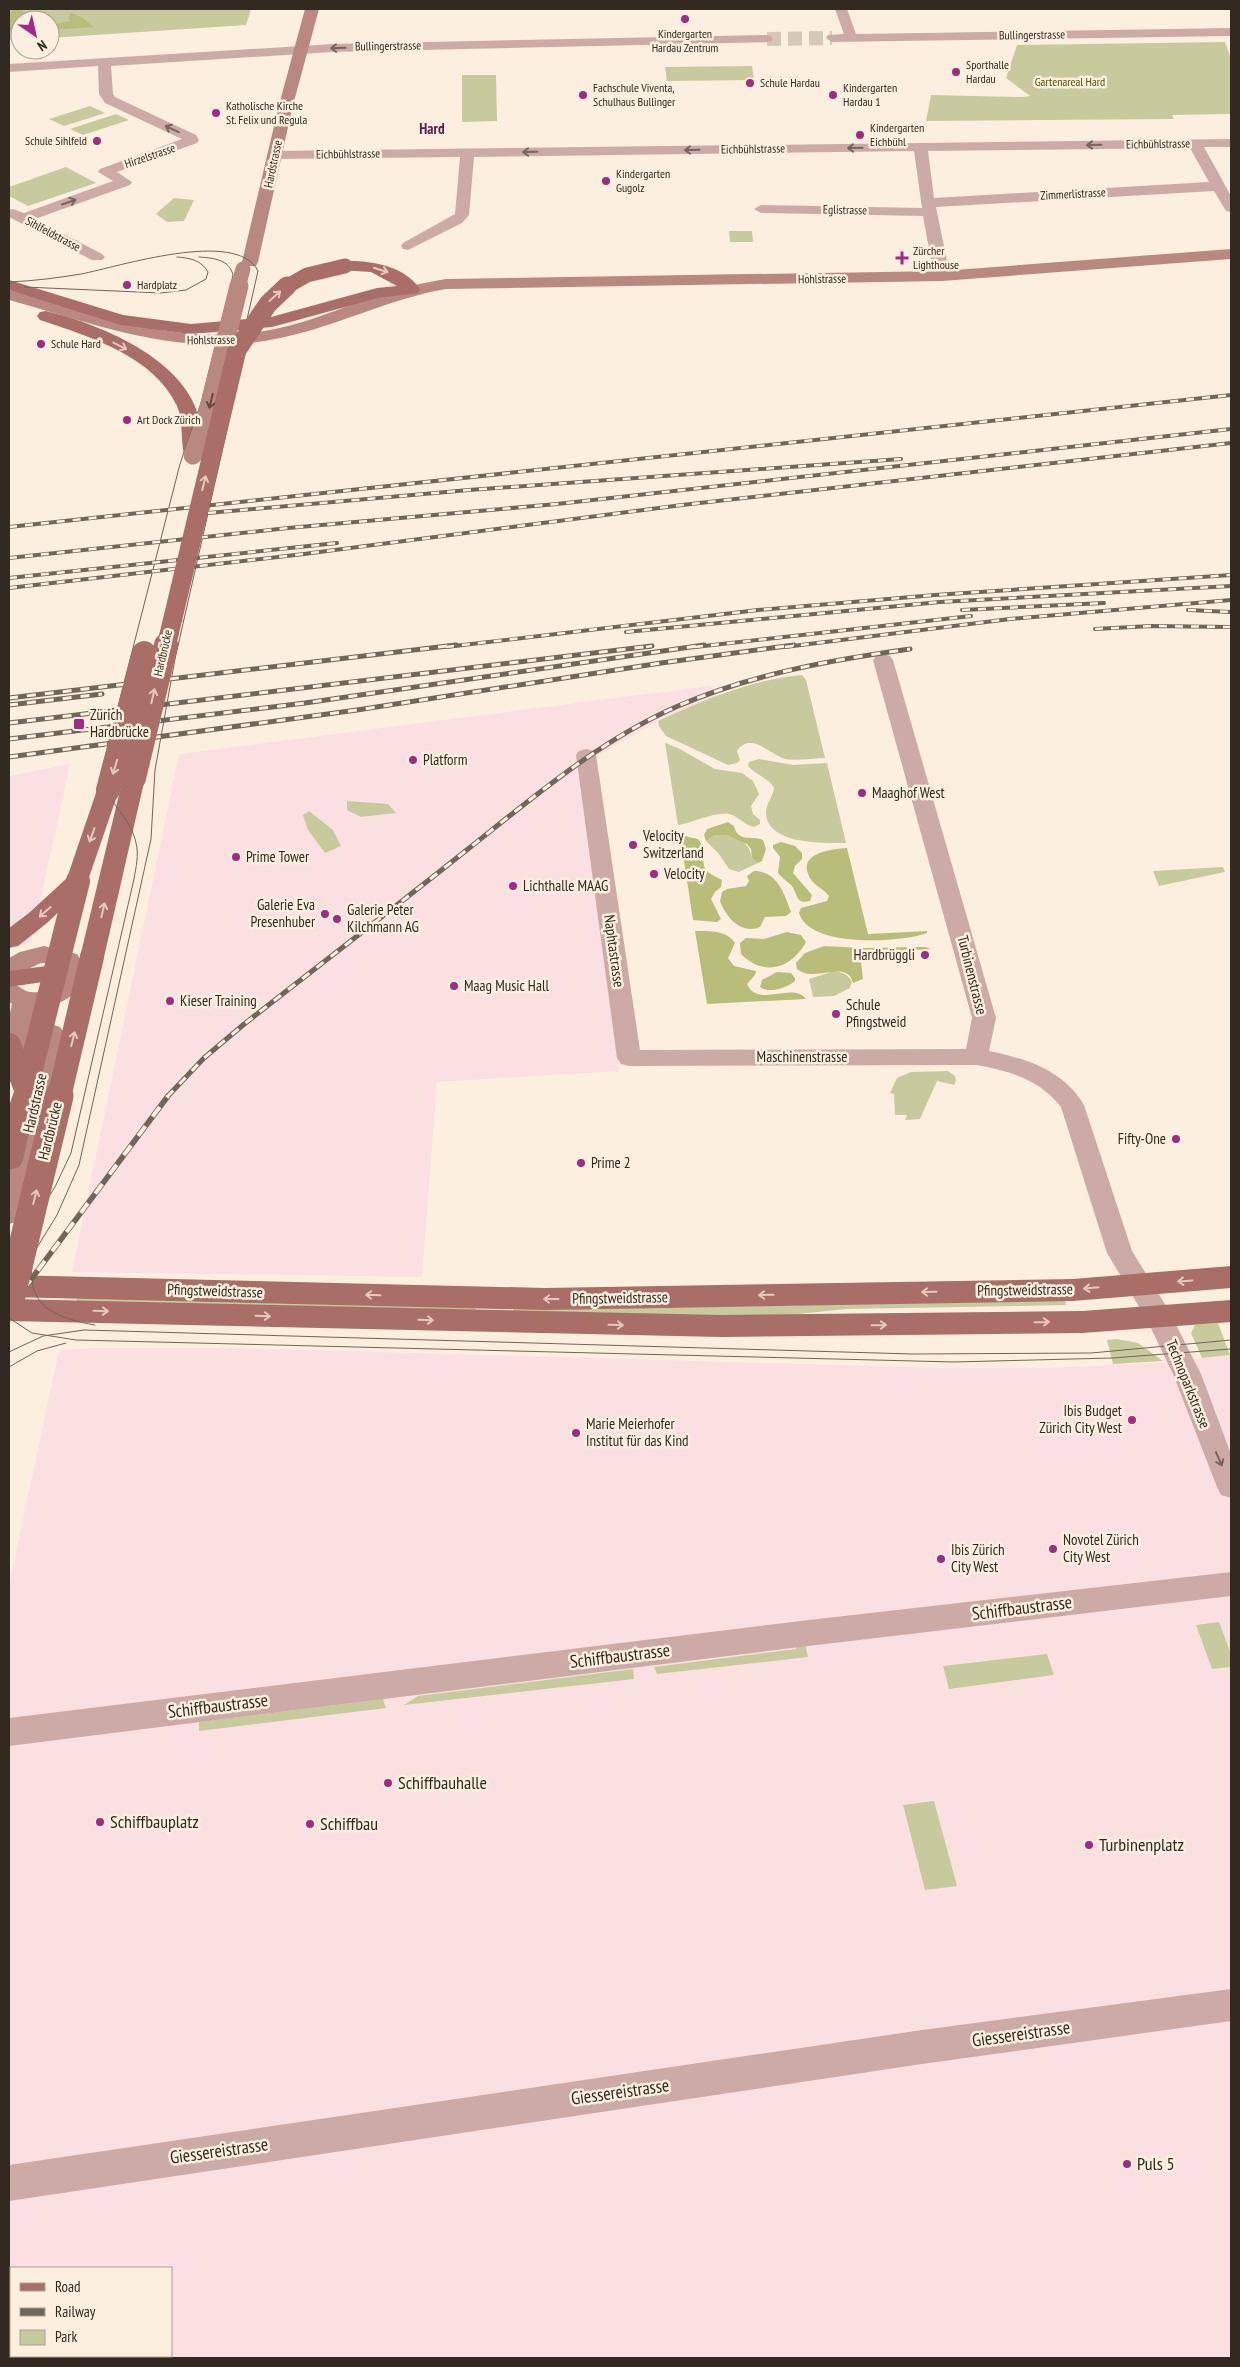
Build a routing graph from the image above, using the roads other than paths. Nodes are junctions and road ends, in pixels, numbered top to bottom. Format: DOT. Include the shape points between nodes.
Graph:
graph roads {
  1 [pos="312,9"];
  2 [pos="841,9"];
  3 [pos="1231,32"];
  4 [pos="832,38"];
  5 [pos="851,38"];
  6 [pos="767,39"];
  7 [pos="301,49"];
  8 [pos="104,61"];
  9 [pos="9,68"];
  10 [pos="1231,143"];
  11 [pos="1196,144"];
  12 [pos="921,148"];
  13 [pos="467,153"];
  14 [pos="274,155"];
  15 [pos="1218,186"];
  16 [pos="929,207"];
  17 [pos="1231,208"];
  18 [pos="761,209"];
  19 [pos="9,210"];
  20 [pos="22,218"];
  21 [pos="408,246"];
  22 [pos="1231,254"];
  23 [pos="96,257"];
  24 [pos="249,266"];
  25 [pos="942,276"];
  26 [pos="9,284"];
  27 [pos="412,289"];
  28 [pos="9,295"];
  29 [pos="17,307"];
  30 [pos="237,350"];
  31 [pos="190,464"];
  32 [pos="161,584"];
  33 [pos="883,660"];
  34 [pos="586,755"];
  35 [pos="78,881"];
  36 [pos="9,940"];
  37 [pos="92,957"];
  38 [pos="13,980"];
  39 [pos="58,983"];
  40 [pos="9,1045"];
  41 [pos="976,1057"];
  42 [pos="629,1058"];
  43 [pos="9,1066"];
  44 [pos="26,1089"];
  45 [pos="9,1160"];
  46 [pos="9,1214"];
  47 [pos="1231,1277"];
  48 [pos="1140,1285"];
  49 [pos="9,1286"];
  50 [pos="9,1304"];
  51 [pos="9,1310"];
  52 [pos="1231,1311"];
  53 [pos="1159,1316"];
  54 [pos="1231,1487"];
  55 [pos="1231,1584"];
  56 [pos="9,1732"];
  57 [pos="1231,2005"];
  58 [pos="9,2183"];
  1 -- 7 [label="street, Hardstrasse"];
  2 -- 5 [label="street"];
  3 -- 5 [label="street, Bullingerstrasse"];
  4 -- 5 [label="street, Bullingerstrasse"];
  6 -- 7 [label="street, Bullingerstrasse, one-way"];
  7 -- 8 [label="street, Bullingerstrasse"];
  7 -- 14 [label="street, Hardstrasse"];
  8 -- 9 [label="street, Bullingerstrasse"];
  20 -- 8 [label="street, Hirzelstrasse, one-way" via="125,182 105,172 192,140 110,100 106,94"];
  10 -- 11 [label="street, Eichbühlstrasse"];
  11 -- 12 [label="street, Eichbühlstrasse, one-way"];
  11 -- 15 [label="street"];
  12 -- 13 [label="street, Eichbühlstrasse, one-way"];
  12 -- 16 [label="street"];
  13 -- 14 [label="street, Eichbühlstrasse"];
  13 -- 21 [label="street" via="462,215"];
  14 -- 24 [label="street, Hardstrasse"];
  15 -- 16 [label="street, Zimmerlistrasse"];
  15 -- 17 [label="street"];
  16 -- 18 [label="street, Eglistrasse"];
  16 -- 25 [label="street"];
  19 -- 20 [label="street, Sihlfeldstrasse"];
  20 -- 23 [label="street, Sihlfeldstrasse"];
  22 -- 25 [label="street, Hohlstrasse"];
  24 -- 30 [label="street, Hardbrücke"];
  24 -- 31 [label="street, one-way, bridge" via="207,416"];
  25 -- 27 [label="street, Hohlstrasse" via="462,283"];
  26 -- 27 [label="main road, Hohlstrasse" via="121,320 191,329 272,322 377,293"];
  27 -- 28 [label="street, Hohlstrasse" via="291,330 256,338 212,342 184,341 130,331"];
  30 -- 27 [label="main road, Hardbrücke, one-way, bridge" via="262,309 279,292 312,273 345,266 383,269"];
  29 -- 31 [label="main road, one-way" via="97,335 168,378 180,394 190,418"];
  37 -- 30 [label="main road, Hardbrücke, one-way, bridge"];
  32 -- 35 [label="main road, Hardbrücke, one-way, bridge" via="118,756"];
  33 -- 41 [label="street, Turbinenstrasse" via="984,1018"];
  34 -- 42 [label="street, Naphtastrasse"];
  35 -- 36 [label="main road, one-way"];
  35 -- 39 [label="main road, Hardbrücke, bridge"];
  37 -- 39 [label="main road"];
  50 -- 37 [label="main road, Hardbrücke, one-way, bridge"];
  38 -- 39 [label="street" via="40,999"];
  38 -- 39 [label="street, Hardstrasse" via="51,954 72,964 75,973 74,978"];
  38 -- 43 [label="street"];
  39 -- 44 [label="main road, Hardbrücke, bridge"];
  39 -- 46 [label="street, Hardstrasse"];
  40 -- 44 [label="main road, bridge"];
  41 -- 42 [label="street, Maschinenstrasse"];
  41 -- 48 [label="street" via="1031,1070 1063,1091 1072,1105 1120,1253"];
  44 -- 45 [label="main road, Hardbrücke"];
  47 -- 48 [label="main road, Pfingstweidstrasse, one-way"];
  48 -- 49 [label="main road, Pfingstweidstrasse, one-way" via="1063,1290 545,1299"];
  48 -- 53 [label="street, Technoparkstrasse"];
  51 -- 53 [label="main road, Pfingstweidstrasse, one-way" via="667,1326 1082,1322"];
  52 -- 53 [label="main road, Pfingstweidstrasse"];
  53 -- 54 [label="street, Technoparkstrasse, one-way" via="1187,1374"];
  55 -- 56 [label="street, Schiffbaustrasse"];
  57 -- 58 [label="street, Giessereistrasse" via="922,2047"];
}
